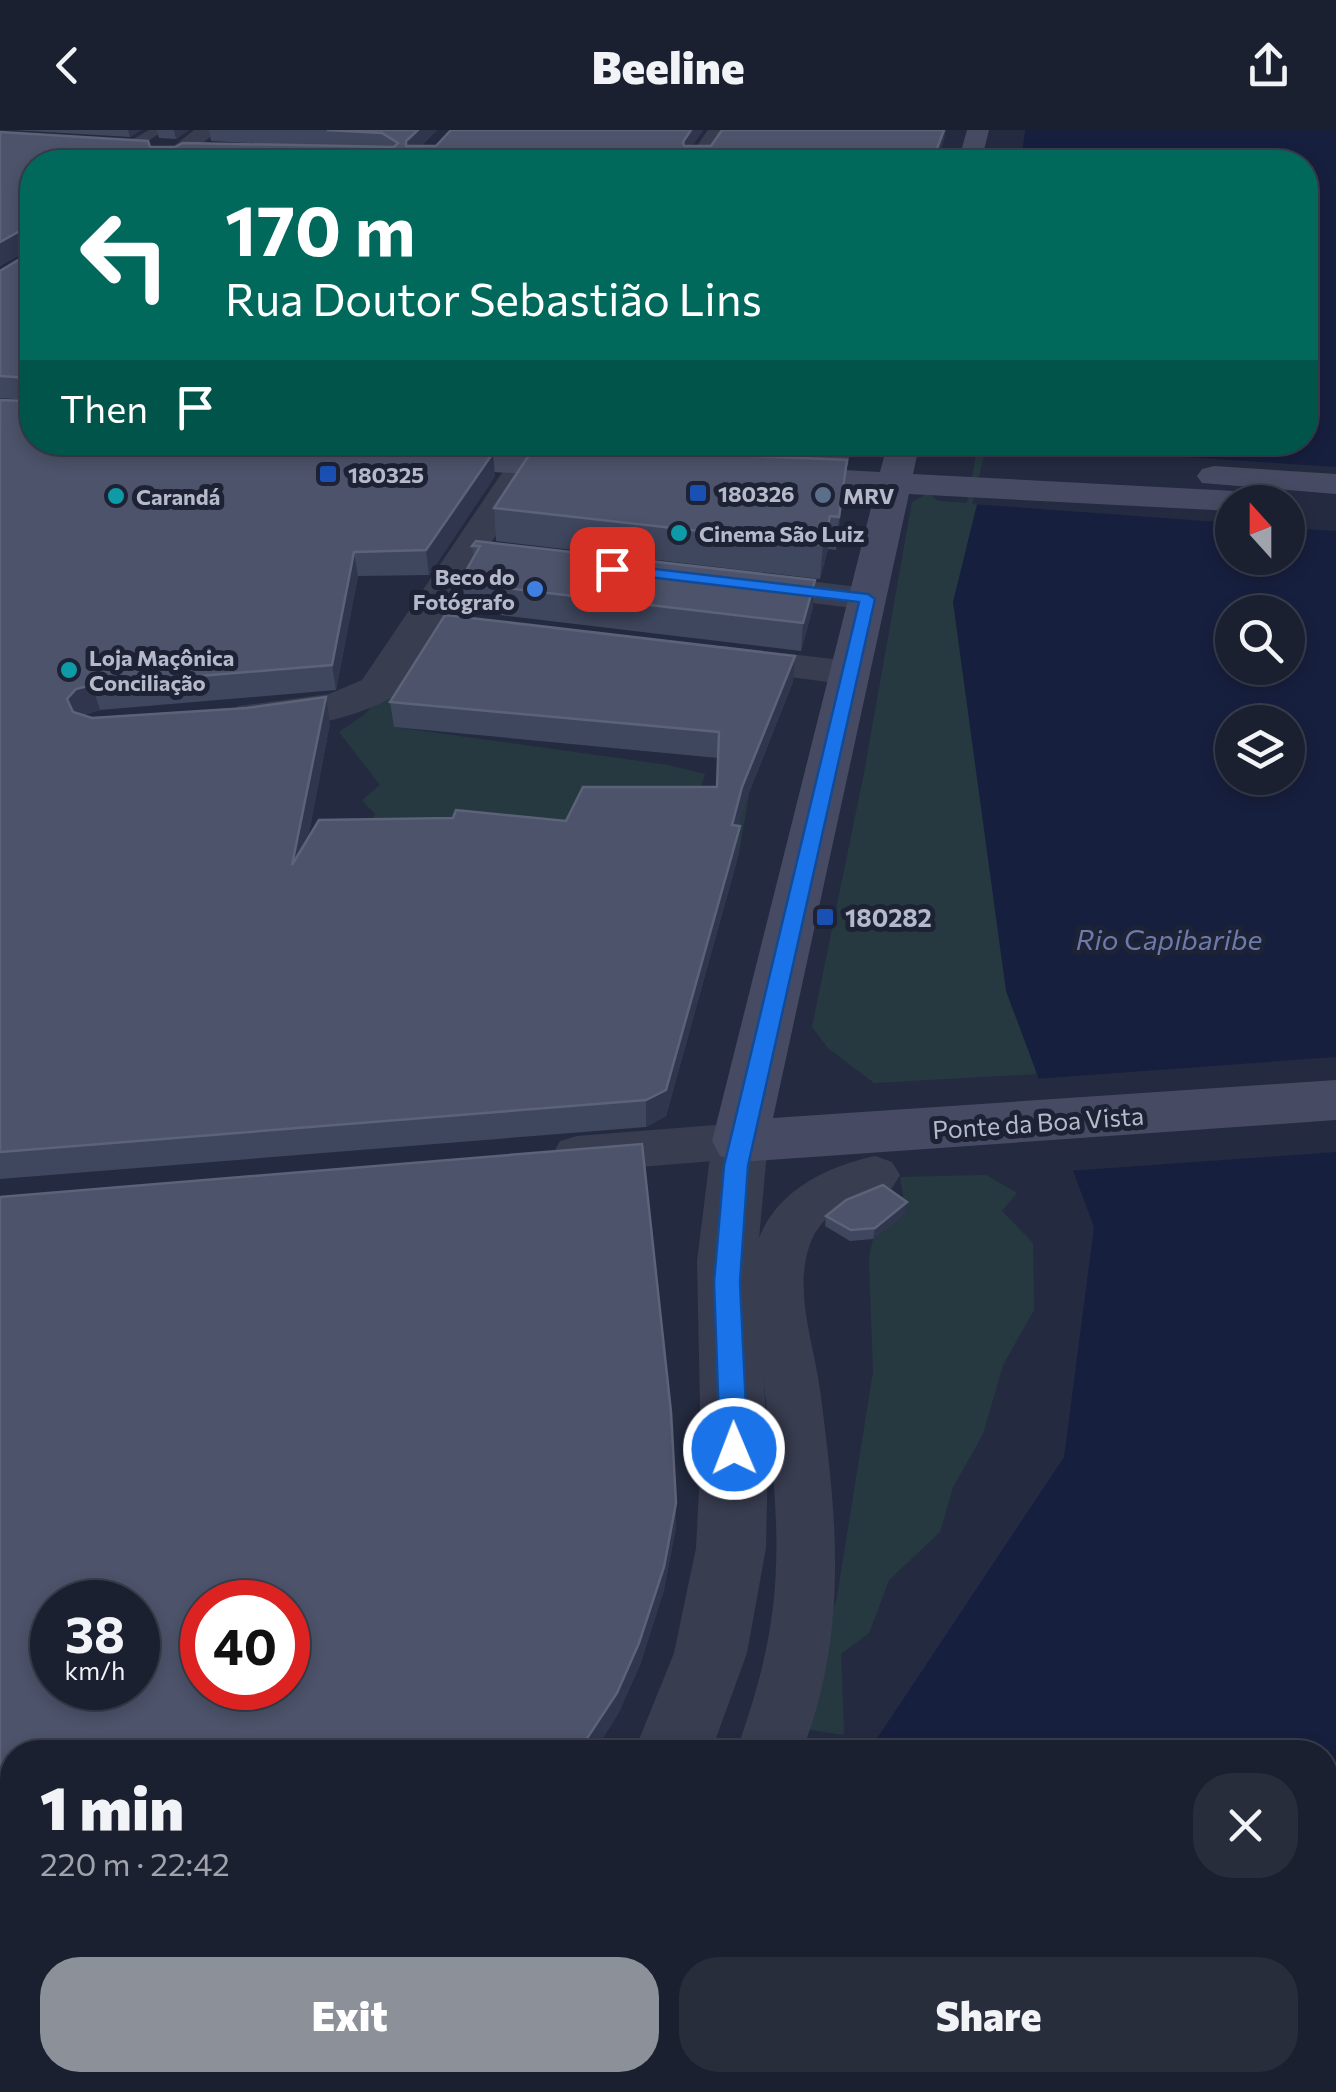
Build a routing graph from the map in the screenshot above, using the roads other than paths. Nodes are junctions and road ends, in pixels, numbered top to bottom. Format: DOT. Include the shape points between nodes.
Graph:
graph roads {
  1 [pos="208,130"];
  2 [pos="132,142"];
  3 [pos="158,150"];
  4 [pos="191,150"];
  5 [pos="618,456"];
  6 [pos="384,458"];
  7 [pos="899,461"];
  8 [pos="742,463"];
  9 [pos="524,464"];
  10 [pos="977,473"];
  11 [pos="1336,484"];
  12 [pos="1215,498"];
  13 [pos="1305,505"];
  14 [pos="1336,508"];
  15 [pos="466,552"];
  16 [pos="504,556"];
  17 [pos="714,581"];
  18 [pos="868,599"];
  19 [pos="421,622"];
  20 [pos="460,626"];
  21 [pos="694,654"];
  22 [pos="850,673"];
  23 [pos="214,718"];
  24 [pos="1336,1100"];
  25 [pos="740,1141"];
  26 [pos="874,1155"];
  27 [pos="526,1158"];
  28 [pos="677,1740"];
  29 [pos="775,1740"];
  1 -- 4 [label="street"];
  2 -- 3 [label="main road"];
  5 -- 9 [label="main road"];
  6 -- 9 [label="main road"];
  7 -- 8 [label="main road"];
  7 -- 10 [label="main road"];
  7 -- 18 [label="main road"];
  9 -- 15 [label="street"];
  10 -- 11 [label="main road"];
  10 -- 12 [label="main road"];
  13 -- 14 [label="main road"];
  15 -- 16 [label="street"];
  15 -- 19 [label="street"];
  17 -- 18 [label="street"];
  18 -- 22 [label="main road"];
  19 -- 20 [label="street"];
  19 -- 23 [label="street" via="377,689 356,702"];
  21 -- 22 [label="street"];
  22 -- 25 [label="main road"];
  24 -- 26 [label="main road, Ponte da Boa Vista"];
  25 -- 26 [label="main road, Ponte da Boa Vista"];
  25 -- 27 [label="street"];
  25 -- 28 [label="street" via="727,1282 735,1481 721,1618"];
  26 -- 29 [label="street" via="793,1220 777,1270 808,1520 805,1622"];
}
